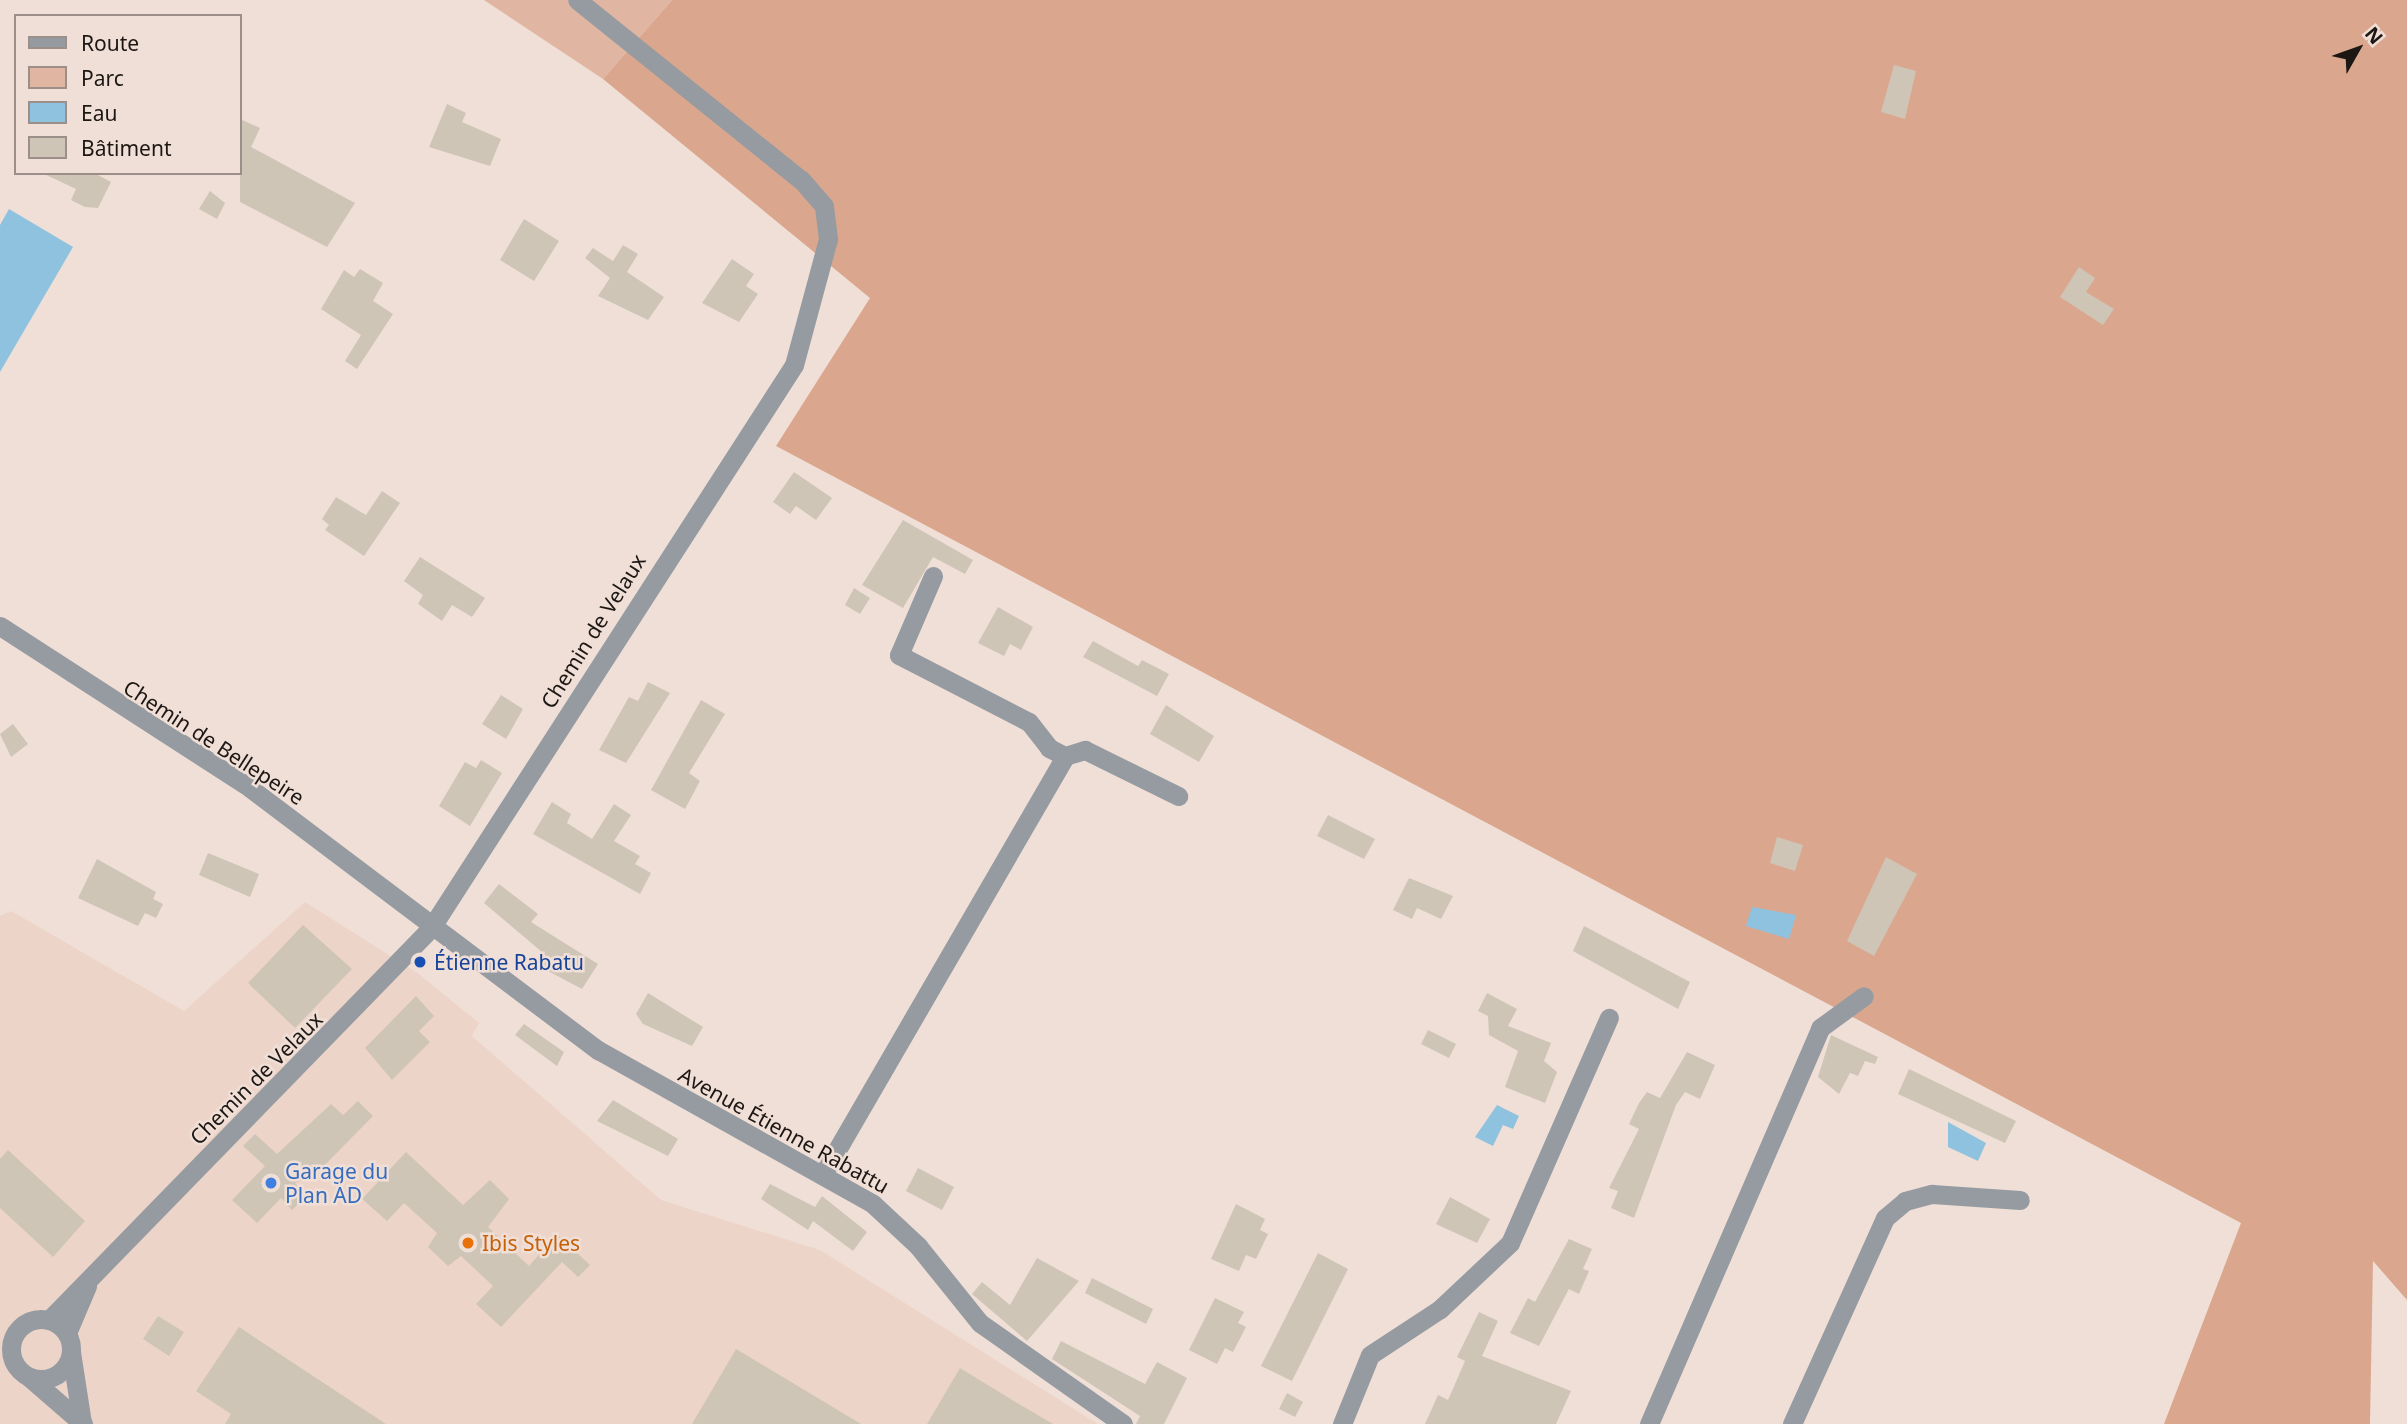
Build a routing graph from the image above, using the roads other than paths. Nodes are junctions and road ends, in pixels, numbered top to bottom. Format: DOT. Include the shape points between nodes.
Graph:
graph roads {
  1 [pos="577,0"];
  2 [pos="933,576"];
  3 [pos="0,626"];
  4 [pos="1065,756"];
  5 [pos="1178,796"];
  6 [pos="431,928"];
  7 [pos="1864,996"];
  8 [pos="1609,1018"];
  9 [pos="822,1174"];
  10 [pos="2020,1200"];
  11 [pos="93,1271"];
  12 [pos="50,1320"];
  13 [pos="69,1343"];
  14 [pos="12,1371"];
  15 [pos="83,1424"];
  16 [pos="1123,1424"];
  17 [pos="1342,1424"];
  18 [pos="1649,1424"];
  19 [pos="1792,1424"];
  1 -- 6 [label="street, Chemin de Velaux" via="811,191 824,206 828,239 818,293 781,390 632,609"];
  2 -- 4 [label="street" via="899,655 1029,722 1049,748"];
  3 -- 6 [label="street, Chemin de Bellepeire" via="250,788"];
  4 -- 5 [label="street" via="1085,750"];
  4 -- 9 [label="street"];
  6 -- 9 [label="street, Avenue Étienne Rabattu" via="598,1050"];
  6 -- 11 [label="street, Chemin de Velaux"];
  7 -- 18 [label="street" via="1820,1028"];
  8 -- 17 [label="street" via="1510,1243 1433,1315 1370,1355"];
  9 -- 16 [label="street, Avenue Étienne Rabattu" via="899,1226 956,1299 999,1339"];
  10 -- 19 [label="street" via="1932,1194 1905,1201 1885,1218"];
  11 -- 12 [label="street, Chemin de Velaux"];
  11 -- 13 [label="street, Chemin de Velaux"];
  12 -- 13 [label="street"];
  12 -- 14 [label="street" via="22,1325 12,1341"];
  13 -- 14 [label="street" via="56,1375"];
  13 -- 15 [label="street"];
  14 -- 15 [label="street"];
}
